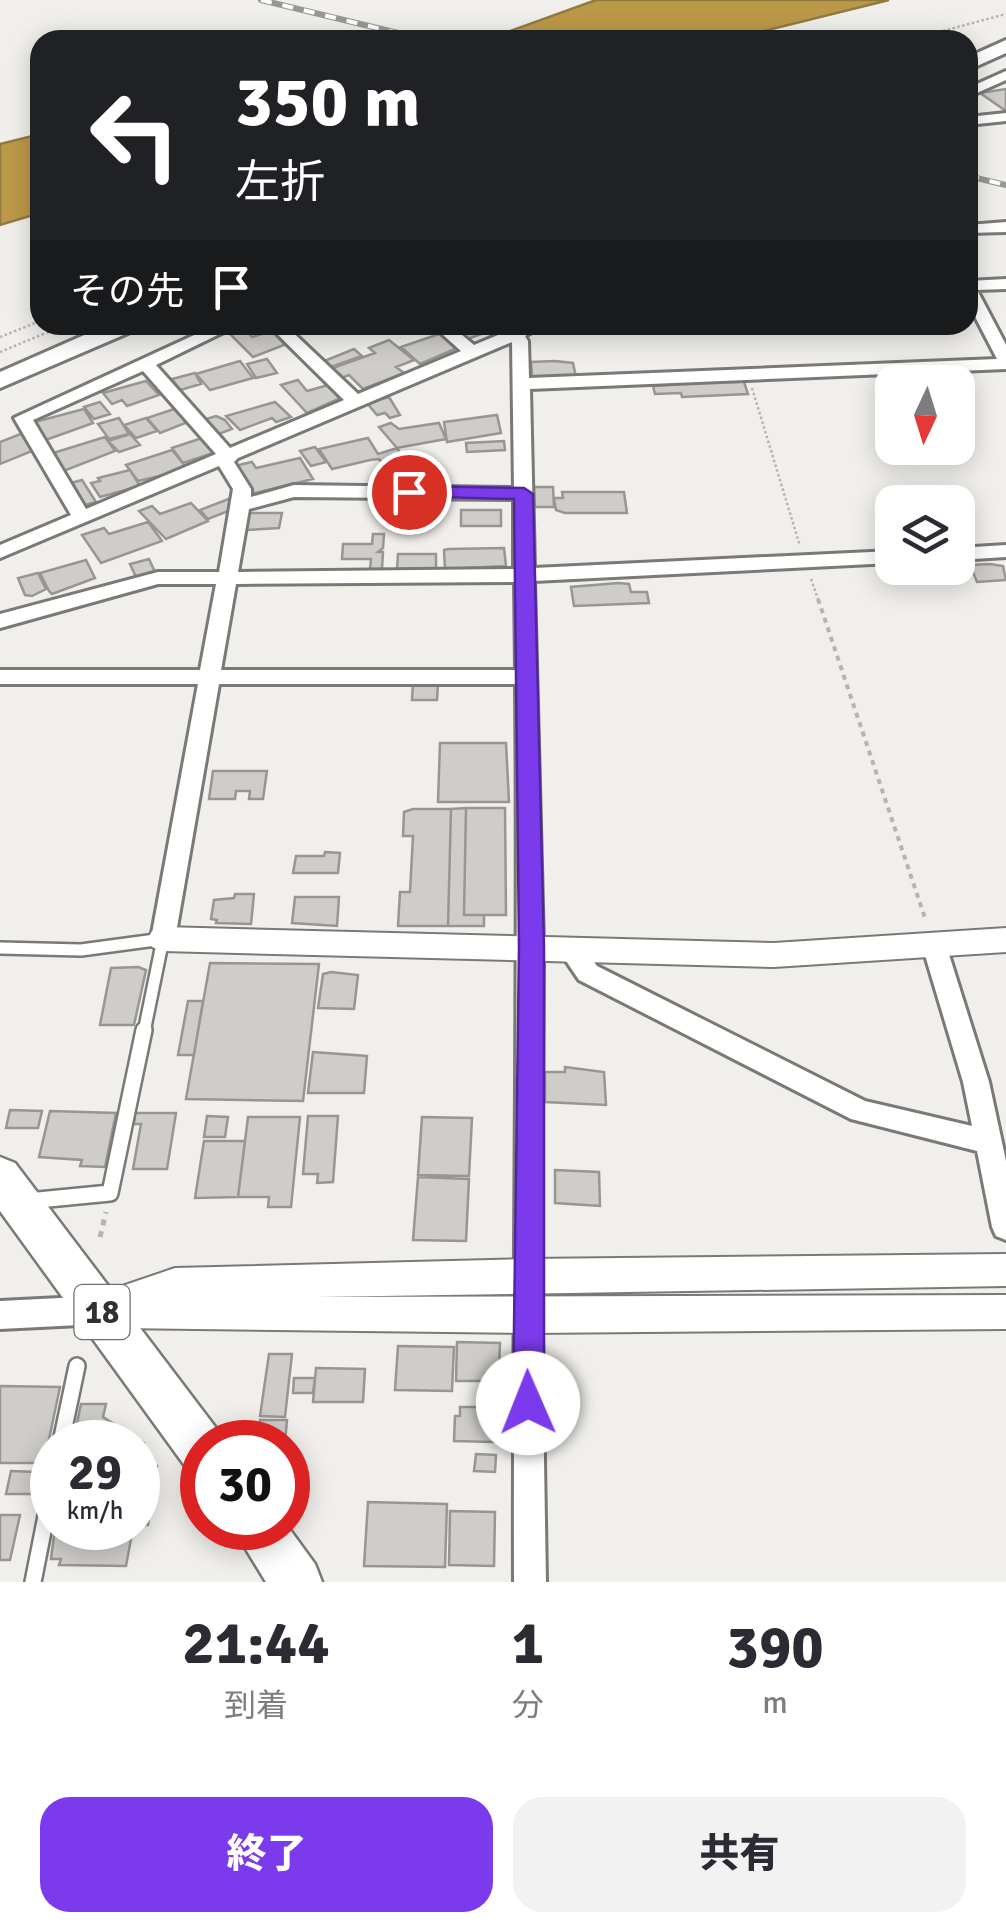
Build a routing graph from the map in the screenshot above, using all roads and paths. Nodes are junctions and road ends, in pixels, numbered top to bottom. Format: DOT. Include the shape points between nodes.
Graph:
graph roads {
  1 [pos="1006,14"];
  2 [pos="947,30"];
  3 [pos="1006,46"];
  4 [pos="978,59"];
  5 [pos="1006,75"];
  6 [pos="978,88"];
  7 [pos="1006,118"];
  8 [pos="978,119"];
  9 [pos="1006,227"];
  10 [pos="978,228"];
  11 [pos="1006,284"];
  12 [pos="978,287"];
  13 [pos="978,308"];
  14 [pos="30,325"];
  15 [pos="41,335"];
  16 [pos="104,335"];
  17 [pos="208,335"];
  18 [pos="286,335"];
  19 [pos="452,335"];
  20 [pos="512,335"];
  21 [pos="515,335"];
  22 [pos="0,338"];
  23 [pos="0,352"];
  24 [pos="472,352"];
  25 [pos="145,363"];
  26 [pos="1006,363"];
  27 [pos="747,374"];
  28 [pos="0,381"];
  29 [pos="521,384"];
  30 [pos="356,402"];
  31 [pos="227,459"];
  32 [pos="524,494"];
  33 [pos="240,505"];
  34 [pos="83,519"];
  35 [pos="1006,551"];
  36 [pos="0,552"];
  37 [pos="975,553"];
  38 [pos="875,558"];
  39 [pos="805,561"];
  40 [pos="525,575"];
  41 [pos="226,578"];
  42 [pos="0,621"];
  43 [pos="0,676"];
  44 [pos="211,677"];
  45 [pos="528,678"];
  46 [pos="163,939"];
  47 [pos="1006,940"];
  48 [pos="934,945"];
  49 [pos="531,946"];
  50 [pos="0,948"];
  51 [pos="570,949"];
  52 [pos="993,1133"];
  53 [pos="9,1189"];
  54 [pos="110,1193"];
  55 [pos="1006,1226"];
  56 [pos="100,1237"];
  57 [pos="1006,1270"];
  58 [pos="527,1275"];
  59 [pos="100,1310"];
  60 [pos="1006,1312"];
  61 [pos="0,1315"];
  62 [pos="527,1316"];
  63 [pos="77,1366"];
  64 [pos="66,1420"];
  65 [pos="183,1420"];
  66 [pos="39,1550"];
  67 [pos="274,1550"];
  68 [pos="33,1582"];
  69 [pos="297,1582"];
  70 [pos="530,1582"];
  1 -- 2 [label="path"];
  3 -- 4 [label="main road"];
  5 -- 6 [label="street"];
  7 -- 8 [label="street"];
  9 -- 10 [label="street"];
  11 -- 12 [label="street"];
  13 -- 26 [label="street"];
  14 -- 22 [label="path"];
  15 -- 23 [label="path"];
  16 -- 28 [label="main road"];
  17 -- 25 [label="street"];
  18 -- 30 [label="street"];
  19 -- 24 [label="street"];
  20 -- 24 [label="street"];
  21 -- 29 [label="street"];
  24 -- 30 [label="street"];
  25 -- 31 [label="street"];
  25 -- 34 [label="street" via="23,418"];
  26 -- 27 [label="street"];
  27 -- 29 [label="street"];
  27 -- 39 [label="path"];
  29 -- 32 [label="street"];
  30 -- 31 [label="street"];
  31 -- 33 [label="street" via="242,490"];
  31 -- 34 [label="street"];
  32 -- 33 [label="street" via="294,490"];
  32 -- 40 [label="street"];
  33 -- 41 [label="street"];
  34 -- 36 [label="street"];
  35 -- 37 [label="street"];
  38 -- 39 [label="street"];
  39 -- 40 [label="street"];
  39 -- 48 [label="path"];
  40 -- 41 [label="street"];
  40 -- 45 [label="street"];
  41 -- 42 [label="street" via="158,578"];
  41 -- 44 [label="street"];
  43 -- 44 [label="street"];
  44 -- 45 [label="street"];
  44 -- 46 [label="street"];
  45 -- 49 [label="street"];
  46 -- 49 [label="street"];
  46 -- 50 [label="lane" via="81,950"];
  46 -- 54 [label="lane"];
  47 -- 48 [label="street"];
  48 -- 51 [label="street" via="774,955"];
  48 -- 52 [label="street"];
  49 -- 51 [label="street"];
  49 -- 58 [label="street"];
  51 -- 52 [label="street" via="588,973 860,1111"];
  52 -- 55 [label="street"];
  53 -- 54 [label="lane"];
  53 -- 59 [label="main road, 18"];
  54 -- 56 [label="path"];
  57 -- 58 [label="street"];
  58 -- 59 [label="street" via="175,1284"];
  58 -- 62 [label="street"];
  59 -- 61 [label="street"];
  59 -- 62 [label="street"];
  59 -- 65 [label="main road, 18"];
  60 -- 62 [label="street"];
  62 -- 70 [label="street"];
  63 -- 64 [label="lane"];
  66 -- 68 [label="lane"];
  67 -- 69 [label="main road"];
}
